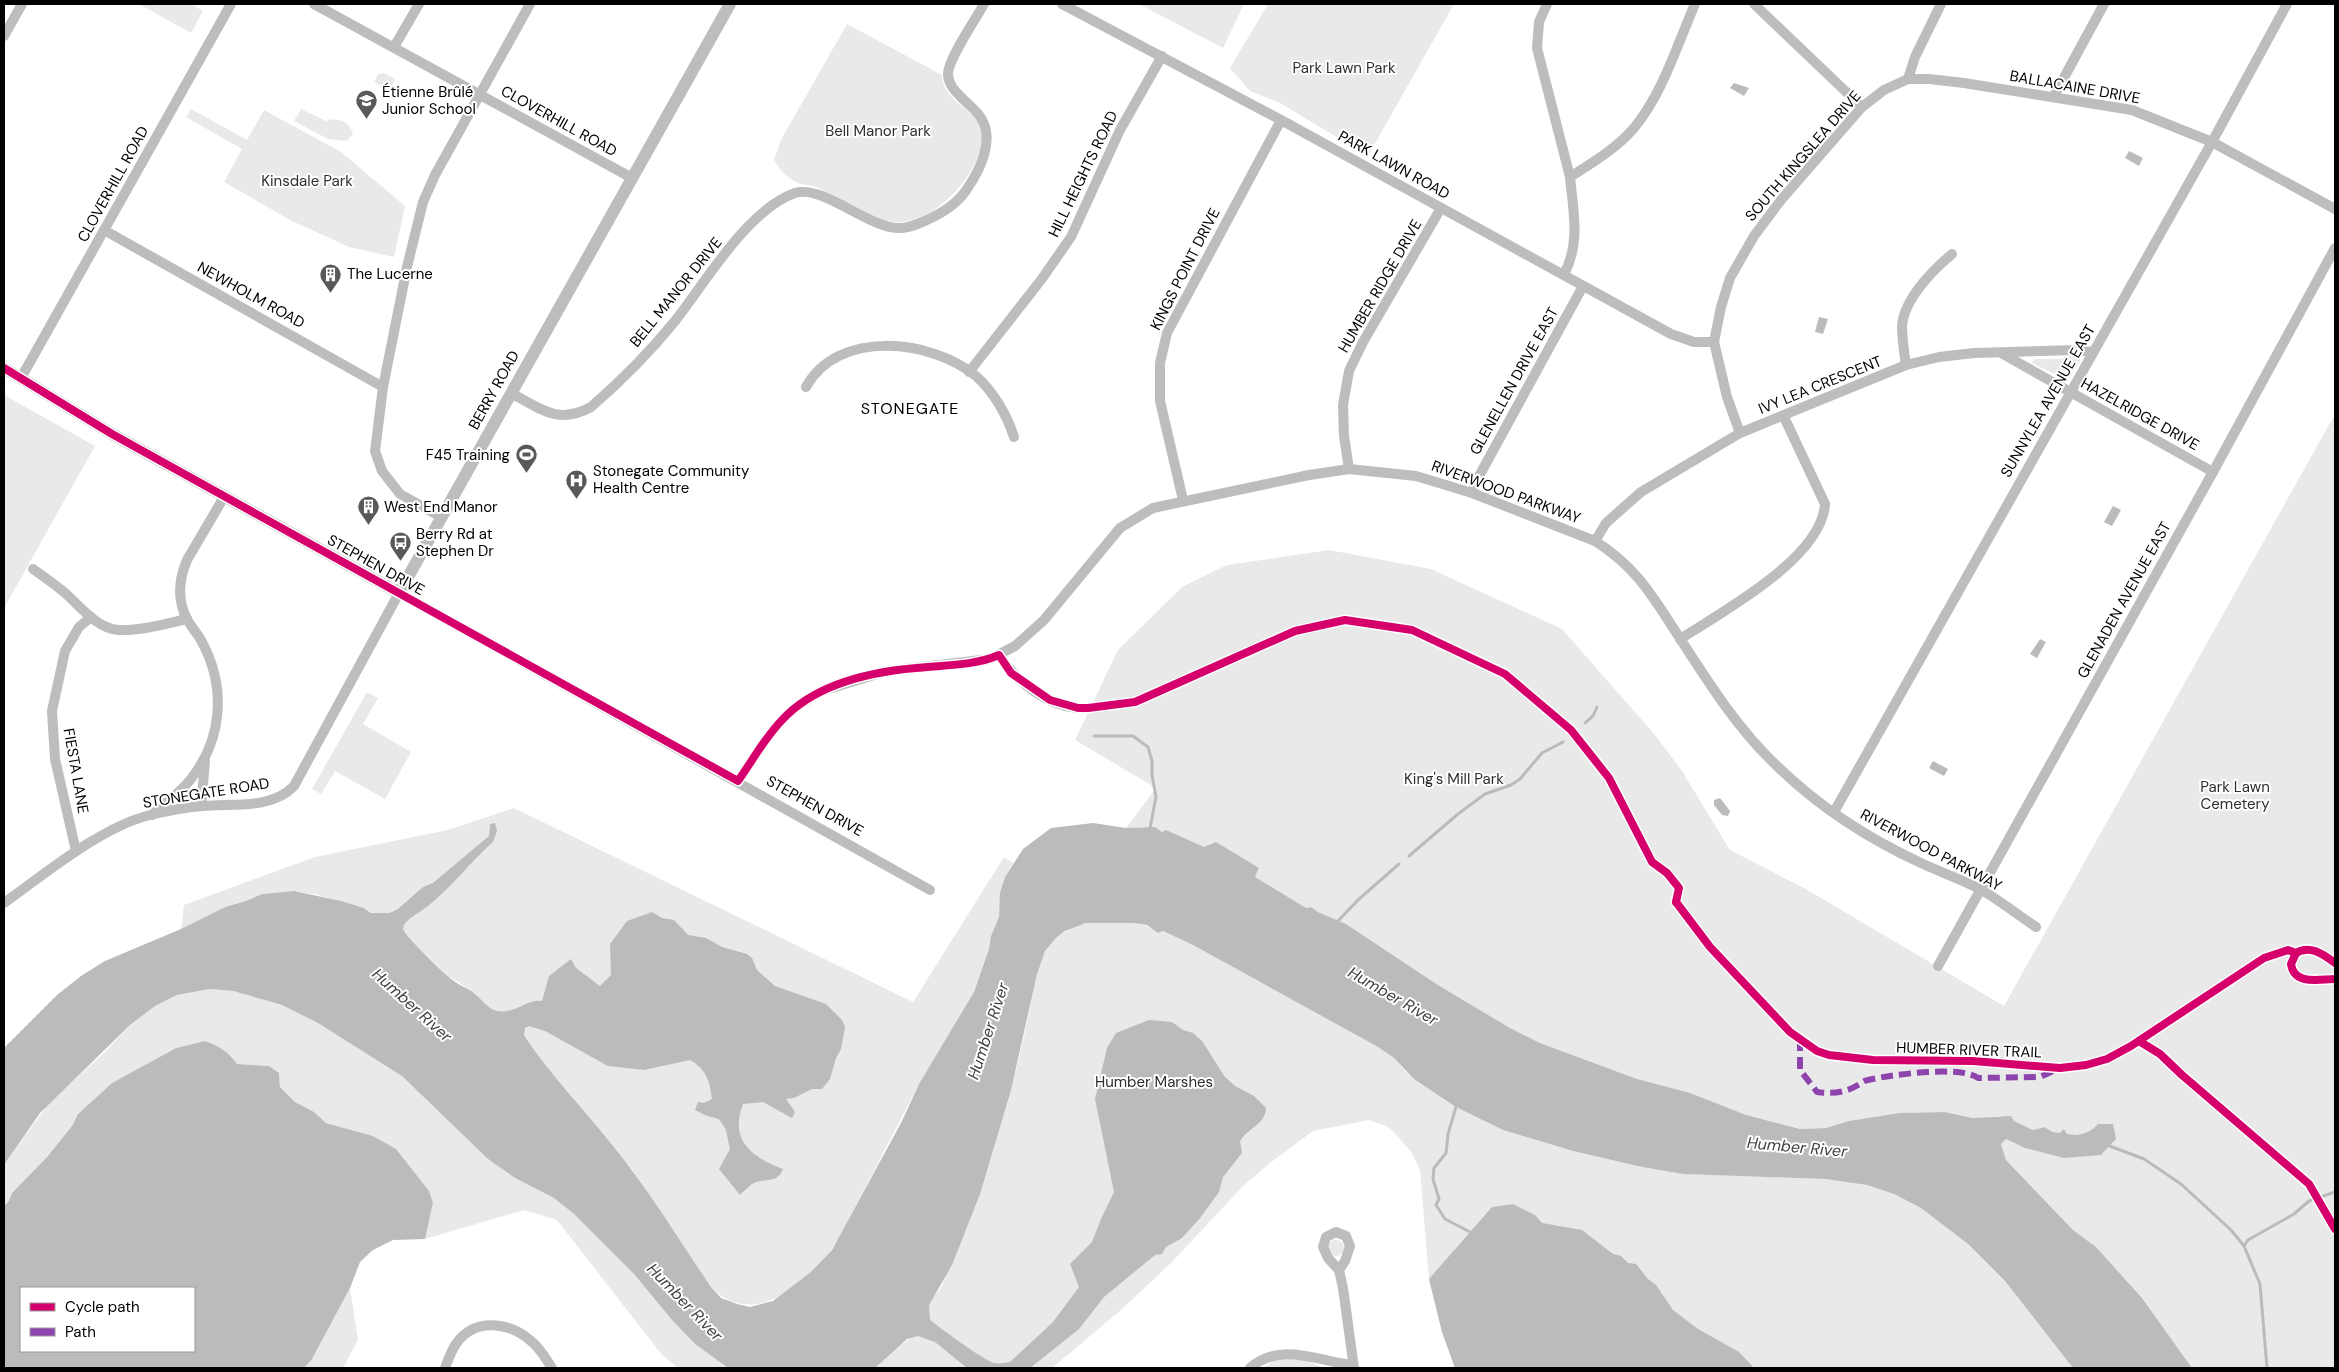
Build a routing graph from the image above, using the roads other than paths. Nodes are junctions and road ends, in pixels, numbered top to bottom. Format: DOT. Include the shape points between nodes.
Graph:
graph roads {
  1 [pos="22,4"];
  2 [pos="231,4"];
  3 [pos="314,4"];
  4 [pos="419,4"];
  5 [pos="530,4"];
  6 [pos="730,4"];
  7 [pos="984,4"];
  8 [pos="1062,4"];
  9 [pos="1547,4"];
  10 [pos="1695,4"];
  11 [pos="1754,4"];
  12 [pos="1941,4"];
  13 [pos="2104,4"];
  14 [pos="2287,4"];
  15 [pos="4,36"];
  16 [pos="394,47"];
  17 [pos="1162,56"];
  18 [pos="1908,80"];
  19 [pos="480,94"];
  20 [pos="2054,96"];
  21 [pos="1862,107"];
  22 [pos="1281,120"];
  23 [pos="2212,142"];
  24 [pos="1570,176"];
  25 [pos="632,178"];
  26 [pos="1441,208"];
  27 [pos="2335,209"];
  28 [pos="104,230"];
  29 [pos="2335,248"];
  30 [pos="1952,254"];
  31 [pos="1564,274"];
  32 [pos="1583,286"];
  33 [pos="1714,342"];
  34 [pos="2000,352"];
  35 [pos="2092,352"];
  36 [pos="1906,365"];
  37 [pos="4,368"];
  38 [pos="969,372"];
  39 [pos="21,378"];
  40 [pos="383,387"];
  41 [pos="806,387"];
  42 [pos="2070,392"];
  43 [pos="511,393"];
  44 [pos="1784,417"];
  45 [pos="1740,433"];
  46 [pos="1014,437"];
  47 [pos="1349,469"];
  48 [pos="2213,472"];
  49 [pos="1472,493"];
  50 [pos="224,496"];
  51 [pos="1183,500"];
  52 [pos="441,517"];
  53 [pos="1595,541"];
  54 [pos="33,569"];
  55 [pos="399,593"];
  56 [pos="91,617"];
  57 [pos="186,619"];
  58 [pos="1680,639"];
  59 [pos="999,655"];
  60 [pos="1135,702"];
  61 [pos="205,760"];
  62 [pos="738,781"];
  63 [pos="287,793"];
  64 [pos="201,806"];
  65 [pos="1834,812"];
  66 [pos="151,815"];
  67 [pos="76,851"];
  68 [pos="1980,889"];
  69 [pos="930,890"];
  70 [pos="4,903"];
  71 [pos="2036,927"];
  72 [pos="1938,966"];
  73 [pos="1338,1270"];
  74 [pos="1354,1367"];
  75 [pos="445,1368"];
  76 [pos="552,1368"];
  77 [pos="1250,1368"];
  1 -- 15 [label="street"];
  2 -- 28 [label="street, CLOVERHILL ROAD"];
  3 -- 16 [label="street, CLOVERHILL ROAD"];
  4 -- 16 [label="street"];
  5 -- 19 [label="street"];
  6 -- 25 [label="street, BERRY ROAD"];
  7 -- 43 [label="street, BELL MANOR DRIVE" via="949,69 949,81 982,119 987,142 972,179 955,203 920,224 900,228 864,217 814,193 798,193 784,198 754,222 652,348 591,408 579,414 557,416"];
  8 -- 17 [label="street, PARK LAWN ROAD"];
  9 -- 24 [label="street" via="1539,22 1537,48"];
  10 -- 24 [label="street" via="1646,112 1618,142"];
  11 -- 21 [label="street"];
  12 -- 18 [label="street" via="1915,57"];
  13 -- 20 [label="street"];
  14 -- 23 [label="street, SUNNYLEA AVENUE EAST"];
  16 -- 19 [label="street, CLOVERHILL ROAD"];
  17 -- 22 [label="street, PARK LAWN ROAD"];
  17 -- 38 [label="street, HILL HEIGHTS ROAD" via="1120,130 1071,237"];
  18 -- 20 [label="street, BALLACAINE DRIVE" via="1929,79"];
  18 -- 21 [label="street, SOUTH KINGSLEA DRIVE" via="1884,90"];
  19 -- 25 [label="street, CLOVERHILL ROAD"];
  19 -- 40 [label="street" via="423,202"];
  20 -- 23 [label="street, BALLACAINE DRIVE" via="2132,110"];
  21 -- 33 [label="street, SOUTH KINGSLEA DRIVE" via="1754,236 1730,278"];
  22 -- 26 [label="street, PARK LAWN ROAD"];
  22 -- 51 [label="street, KINGS POINT DRIVE" via="1167,333 1160,363 1160,401"];
  23 -- 27 [label="street, BALLACAINE DRIVE"];
  23 -- 35 [label="street, SUNNYLEA AVENUE EAST"];
  24 -- 31 [label="street" via="1575,242"];
  25 -- 43 [label="street, BERRY ROAD"];
  26 -- 31 [label="street, PARK LAWN ROAD"];
  26 -- 47 [label="street, HUMBER RIDGE DRIVE" via="1349,371 1343,405"];
  28 -- 39 [label="street, CLOVERHILL ROAD"];
  28 -- 40 [label="street, NEWHOLM ROAD"];
  29 -- 48 [label="street, GLENADEN AVENUE EAST"];
  30 -- 36 [label="street" via="1925,280 1905,315 1902,327"];
  31 -- 32 [label="street, PARK LAWN ROAD"];
  32 -- 33 [label="street, PARK LAWN ROAD" via="1681,338"];
  32 -- 49 [label="street, GLENELLEN DRIVE EAST"];
  33 -- 45 [label="street, SOUTH KINGSLEA DRIVE" via="1727,397"];
  34 -- 35 [label="street, IVY LEA CRESCENT"];
  34 -- 36 [label="street, IVY LEA CRESCENT" via="1939,357"];
  34 -- 42 [label="street, HAZELRIDGE DRIVE"];
  35 -- 42 [label="street, SUNNYLEA AVENUE EAST"];
  36 -- 44 [label="street, IVY LEA CRESCENT"];
  37 -- 39 [label="street, STEPHEN DRIVE"];
  38 -- 41 [label="street" via="920,349 878,346 845,353 828,362"];
  38 -- 46 [label="street" via="987,387"];
  39 -- 50 [label="street, STEPHEN DRIVE" via="112,434"];
  40 -- 52 [label="street" via="375,451 382,471 400,494"];
  42 -- 48 [label="street, HAZELRIDGE DRIVE"];
  42 -- 65 [label="street, SUNNYLEA AVENUE EAST"];
  43 -- 52 [label="street, BERRY ROAD"];
  44 -- 45 [label="street, IVY LEA CRESCENT"];
  44 -- 58 [label="street" via="1825,504 1819,527 1766,584"];
  45 -- 53 [label="street, IVY LEA CRESCENT" via="1641,492 1610,519"];
  47 -- 49 [label="street, RIVERWOOD PARKWAY" via="1416,476"];
  47 -- 51 [label="street, RIVERWOOD PARKWAY"];
  48 -- 68 [label="street, GLENADEN AVENUE EAST"];
  49 -- 53 [label="street, RIVERWOOD PARKWAY"];
  50 -- 55 [label="street, STEPHEN DRIVE"];
  50 -- 57 [label="street" via="182,570 179,590"];
  51 -- 59 [label="street, RIVERWOOD PARKWAY" via="1153,508 1120,528 1039,626"];
  52 -- 55 [label="street, BERRY ROAD"];
  53 -- 58 [label="street, RIVERWOOD PARKWAY" via="1635,573"];
  54 -- 56 [label="street"];
  55 -- 62 [label="street, STEPHEN DRIVE"];
  55 -- 63 [label="street, BERRY ROAD" via="294,786"];
  56 -- 57 [label="street" via="116,630"];
  56 -- 67 [label="street, FIESTA LANE" via="79,627 65,651 52,711 55,759"];
  57 -- 61 [label="street" via="208,655 218,692 217,724"];
  58 -- 65 [label="street, RIVERWOOD PARKWAY" via="1754,744 1778,768"];
  59 -- 60 [label="street" via="1011,673 1042,696 1062,705 1078,708"];
  59 -- 62 [label="street, RIVERWOOD PARKWAY" via="969,662 887,670 822,691 796,707 770,733"];
  61 -- 64 [label="street"];
  61 -- 66 [label="street" via="183,788"];
  62 -- 69 [label="street, STEPHEN DRIVE"];
  63 -- 64 [label="street, STONEGATE ROAD" via="258,803"];
  64 -- 66 [label="street, STONEGATE ROAD"];
  65 -- 68 [label="street, RIVERWOOD PARKWAY" via="1884,845"];
  66 -- 67 [label="street, STONEGATE ROAD" via="135,819"];
  67 -- 70 [label="street, STONEGATE ROAD"];
  68 -- 71 [label="street, RIVERWOOD PARKWAY"];
  68 -- 72 [label="street, GLENADEN AVENUE EAST"];
  73 -- 74 [label="street"];
  74 -- 77 [label="street" via="1284,1353"];
  75 -- 76 [label="street" via="457,1342 465,1334 485,1325 509,1327 531,1341"];
}
